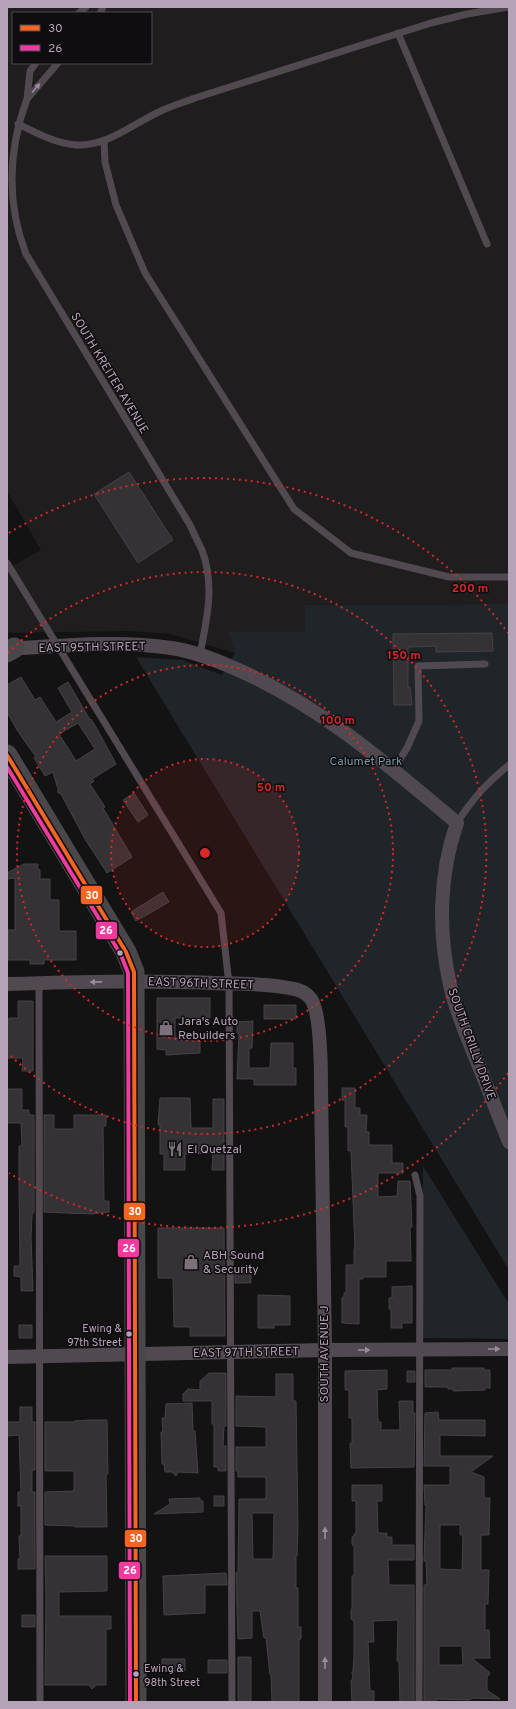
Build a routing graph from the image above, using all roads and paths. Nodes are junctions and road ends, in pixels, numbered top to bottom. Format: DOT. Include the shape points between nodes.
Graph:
graph roads {
  1 [pos="508,7"];
  2 [pos="398,33"];
  3 [pos="35,64"];
  4 [pos="57,64"];
  5 [pos="27,99"];
  6 [pos="18,124"];
  7 [pos="104,141"];
  8 [pos="487,244"];
  9 [pos="7,563"];
  10 [pos="509,577"];
  11 [pos="58,646"];
  12 [pos="9,649"];
  13 [pos="200,654"];
  14 [pos="485,664"];
  15 [pos="7,755"];
  16 [pos="509,765"];
  17 [pos="393,770"];
  18 [pos="457,823"];
  19 [pos="135,981"];
  20 [pos="39,983"];
  21 [pos="7,984"];
  22 [pos="229,984"];
  23 [pos="315,1007"];
  24 [pos="509,1142"];
  25 [pos="415,1175"];
  26 [pos="420,1349"];
  27 [pos="509,1349"];
  28 [pos="325,1350"];
  29 [pos="232,1352"];
  30 [pos="135,1354"];
  31 [pos="40,1356"];
  32 [pos="7,1357"];
  33 [pos="40,1702"];
  34 [pos="136,1702"];
  35 [pos="232,1702"];
  36 [pos="325,1702"];
  37 [pos="419,1702"];
  1 -- 2 [label="lane" via="467,14"];
  2 -- 7 [label="lane" via="189,100"];
  2 -- 8 [label="lane"];
  3 -- 5 [label="lane, SOUTH KREITER AVENUE" via="30,71"];
  5 -- 4 [label="lane, SOUTH KREITER AVENUE, one-way"];
  5 -- 6 [label="lane, SOUTH KREITER AVENUE"];
  6 -- 7 [label="lane" via="47,138 75,145"];
  6 -- 13 [label="lane, SOUTH KREITER AVENUE" via="11,175 12,204 20,239 26,254 190,525 202,551 210,590"];
  7 -- 10 [label="lane" via="105,162 116,205 145,273 294,509 351,553 449,577"];
  9 -- 11 [label="lane"];
  11 -- 12 [label="street, EAST 95TH STREET"];
  11 -- 13 [label="street, EAST 95TH STREET" via="143,645"];
  11 -- 22 [label="lane" via="221,914"];
  13 -- 17 [label="street" via="259,679 319,714 370,750"];
  14 -- 17 [label="lane" via="418,666 418,721 407,748"];
  15 -- 19 [label="main road" via="126,952 132,964"];
  16 -- 18 [label="lane" via="478,793"];
  17 -- 18 [label="street"];
  18 -- 24 [label="street, SOUTH CRILLY DRIVE" via="450,843 444,883 444,956 461,1020"];
  19 -- 20 [label="street, EAST 96TH STREET, one-way"];
  19 -- 22 [label="street, EAST 96TH STREET"];
  19 -- 30 [label="main road"];
  20 -- 21 [label="street, EAST 96TH STREET"];
  20 -- 31 [label="lane"];
  22 -- 23 [label="street, EAST 96TH STREET" via="289,988 303,992"];
  22 -- 29 [label="lane"];
  23 -- 28 [label="street, SOUTH AVENUE J" via="320,1047"];
  25 -- 26 [label="lane" via="420,1196"];
  26 -- 27 [label="street, EAST 97TH STREET, one-way"];
  28 -- 26 [label="street, EAST 97TH STREET, one-way"];
  26 -- 37 [label="lane"];
  28 -- 29 [label="street, EAST 97TH STREET"];
  36 -- 28 [label="street, SOUTH AVENUE J, one-way"];
  29 -- 30 [label="street, EAST 97TH STREET"];
  29 -- 35 [label="lane"];
  30 -- 31 [label="street, EAST 97TH STREET"];
  30 -- 34 [label="main road"];
  31 -- 32 [label="street, EAST 97TH STREET"];
  31 -- 33 [label="lane"];
}
